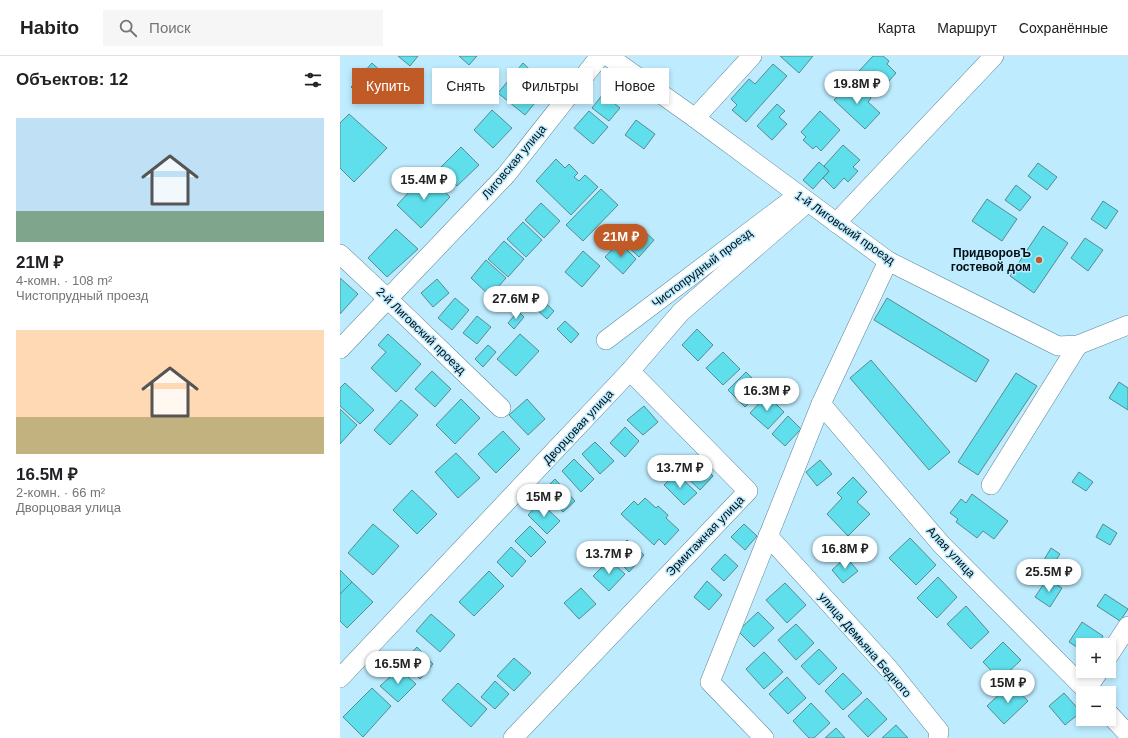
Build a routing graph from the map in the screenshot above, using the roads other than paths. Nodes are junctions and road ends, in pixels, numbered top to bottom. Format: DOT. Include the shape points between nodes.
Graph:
graph roads {
  1 [pos="600,56"];
  2 [pos="608,56"];
  3 [pos="752,56"];
  4 [pos="994,56"];
  5 [pos="695,118"];
  6 [pos="803,199"];
  7 [pos="836,223"];
  8 [pos="340,254"];
  9 [pos="888,261"];
  10 [pos="388,298"];
  11 [pos="1128,325"];
  12 [pos="606,340"];
  13 [pos="1078,345"];
  14 [pos="340,349"];
  15 [pos="630,371"];
  16 [pos="821,404"];
  17 [pos="501,408"];
  18 [pos="991,485"];
  19 [pos="768,536"];
  20 [pos="1128,626"];
  21 [pos="1116,644"];
  22 [pos="340,678"];
  23 [pos="1081,686"];
  24 [pos="1116,721"];
  25 [pos="1128,734"];
  26 [pos="513,738"];
  27 [pos="764,738"];
  28 [pos="938,738"];
  1 -- 10 [label="street, Лиговская улица" via="506,175"];
  2 -- 5 [label="street, 1-й Лиговский проезд"];
  3 -- 5 [label="street"];
  4 -- 7 [label="street"];
  5 -- 6 [label="street, 1-й Лиговский проезд"];
  6 -- 7 [label="street, 1-й Лиговский проезд"];
  6 -- 12 [label="street, Чистопрудный проезд"];
  6 -- 15 [label="street, Дворцовая улица" via="681,312"];
  7 -- 9 [label="street, 1-й Лиговский проезд"];
  8 -- 10 [label="street, 2-й Лиговский проезд"];
  9 -- 13 [label="street, 1-й Лиговский проезд" via="1058,346"];
  9 -- 16 [label="street"];
  10 -- 14 [label="street, Лиговская улица"];
  10 -- 17 [label="street, 2-й Лиговский проезд"];
  11 -- 13 [label="street, 1-й Лиговский проезд"];
  13 -- 18 [label="street"];
  15 -- 22 [label="street, Дворцовая улица"];
  15 -- 26 [label="street, Эрмитажная улица" via="748,490"];
  16 -- 19 [label="street"];
  16 -- 23 [label="street, Алая улица" via="941,544"];
  19 -- 27 [label="street" via="710,682"];
  19 -- 28 [label="street, улица Демьяна Бедного" via="893,675 939,732"];
  20 -- 21 [label="street"];
  24 -- 25 [label="street"];
}
